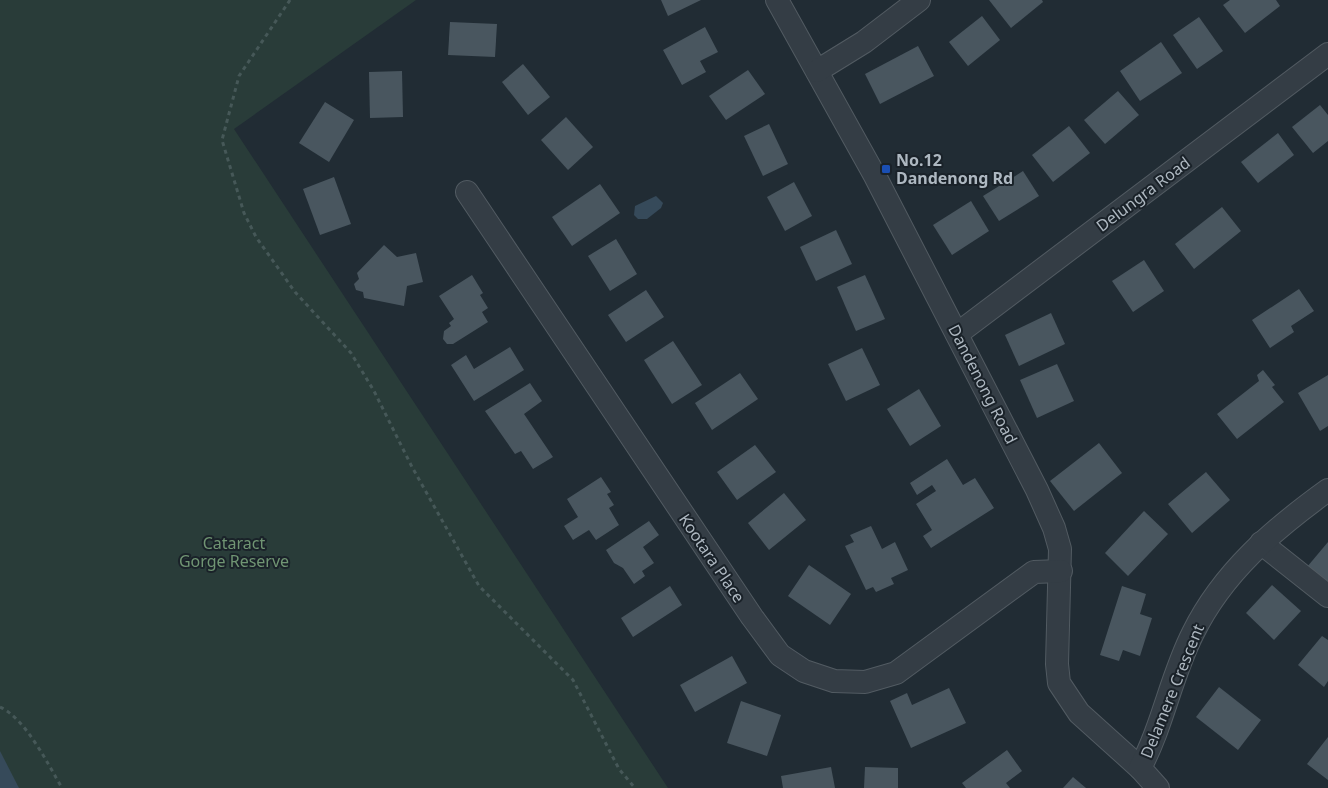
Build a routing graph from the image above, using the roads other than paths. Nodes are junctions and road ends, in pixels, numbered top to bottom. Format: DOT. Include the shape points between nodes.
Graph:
graph roads {
  1 [pos="777,0"];
  2 [pos="919,0"];
  3 [pos="1328,54"];
  4 [pos="817,71"];
  5 [pos="467,192"];
  6 [pos="957,334"];
  7 [pos="1328,490"];
  8 [pos="1260,543"];
  9 [pos="1061,571"];
  10 [pos="1328,596"];
  11 [pos="1140,768"];
  12 [pos="1158,788"];
  1 -- 4 [label="street, Dandenong Road"];
  2 -- 4 [label="street" via="864,42"];
  3 -- 6 [label="street, Delungra Road"];
  4 -- 6 [label="street, Dandenong Road"];
  5 -- 9 [label="street, Kootara Place" via="752,617 780,655 804,671 834,681 865,682 896,673 1034,572"];
  6 -- 9 [label="street, Dandenong Road" via="1054,528 1060,549"];
  7 -- 8 [label="street, Delamere Crescent"];
  8 -- 10 [label="street"];
  8 -- 11 [label="street, Delamere Crescent" via="1227,581 1192,634 1151,747"];
  9 -- 11 [label="street, Dandenong Road" via="1059,682 1079,713"];
  11 -- 12 [label="street, Delamere Crescent"];
}
